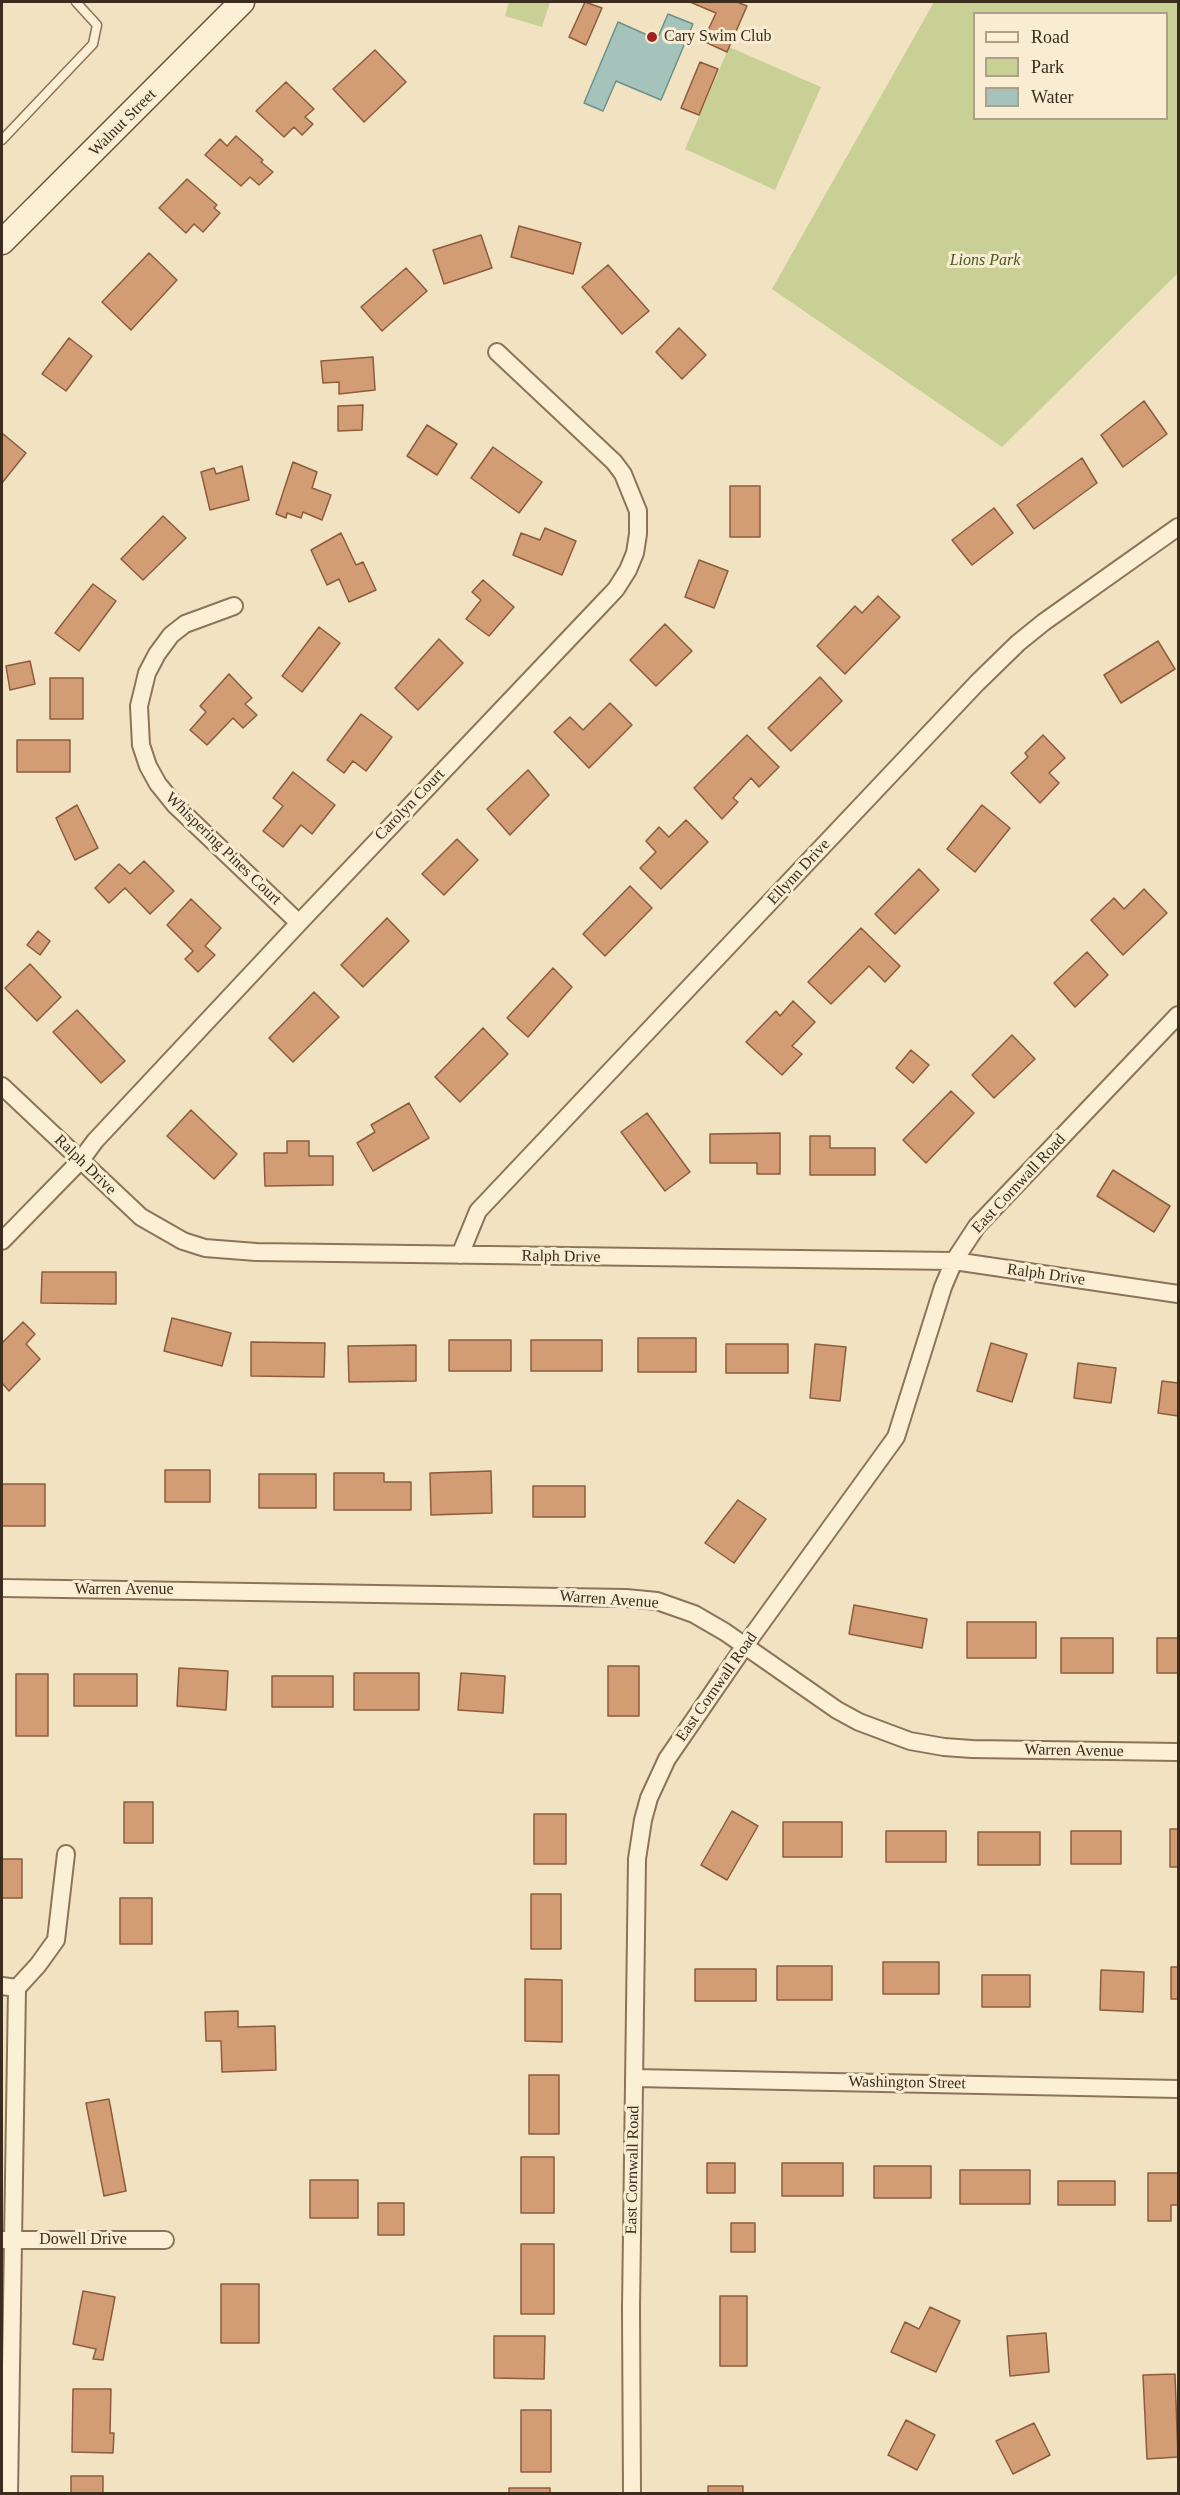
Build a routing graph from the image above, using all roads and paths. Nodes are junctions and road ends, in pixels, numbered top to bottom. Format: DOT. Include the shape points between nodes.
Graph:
graph roads {
  1 [pos="76,2"];
  2 [pos="242,2"];
  3 [pos="2,140"];
  4 [pos="2,242"];
  5 [pos="496,352"];
  6 [pos="1179,527"];
  7 [pos="234,606"];
  8 [pos="299,922"];
  9 [pos="1179,1015"];
  10 [pos="2,1086"];
  11 [pos="81,1160"];
  12 [pos="2,1241"];
  13 [pos="460,1255"];
  14 [pos="954,1261"];
  15 [pos="1179,1294"];
  16 [pos="2,1588"];
  17 [pos="744,1647"];
  18 [pos="1179,1752"];
  19 [pos="66,1854"];
  20 [pos="9,1987"];
  21 [pos="635,2078"];
  22 [pos="1179,2089"];
  23 [pos="8,2240"];
  24 [pos="165,2240"];
  25 [pos="9,2493"];
  26 [pos="633,2493"];
  1 -- 3 [label="lane" via="97,25 93,44"];
  2 -- 4 [label="main road, Walnut Street"];
  5 -- 8 [label="street, Carolyn Court" via="623,474 638,511 635,553 616,589"];
  6 -- 13 [label="street, Ellynn Drive" via="1044,622 977,683 478,1211"];
  7 -- 8 [label="street, Whispering Pines Court" via="185,624 157,654 147,673 139,706 141,745 158,784 175,805"];
  8 -- 11 [label="street, Carolyn Court"];
  9 -- 14 [label="street, East Cornwall Road" via="977,1227"];
  10 -- 11 [label="street, Ralph Drive"];
  11 -- 12 [label="street, Carolyn Court"];
  11 -- 13 [label="street, Ralph Drive" via="141,1217 183,1241 205,1248"];
  13 -- 14 [label="street, Ralph Drive"];
  14 -- 15 [label="street, Ralph Drive"];
  14 -- 17 [label="street, East Cornwall Road" via="896,1437"];
  16 -- 17 [label="street, Warren Avenue" via="626,1598 676,1606"];
  17 -- 18 [label="street, Warren Avenue" via="837,1710 910,1741 972,1749"];
  17 -- 21 [label="street, East Cornwall Road" via="668,1759 643,1820 637,1859"];
  19 -- 20 [label="street" via="56,1940 38,1965"];
  20 -- 23 [label="street"];
  21 -- 22 [label="street, Washington Street"];
  21 -- 26 [label="street, East Cornwall Road"];
  23 -- 24 [label="street, Dowell Drive"];
  23 -- 25 [label="street"];
}
